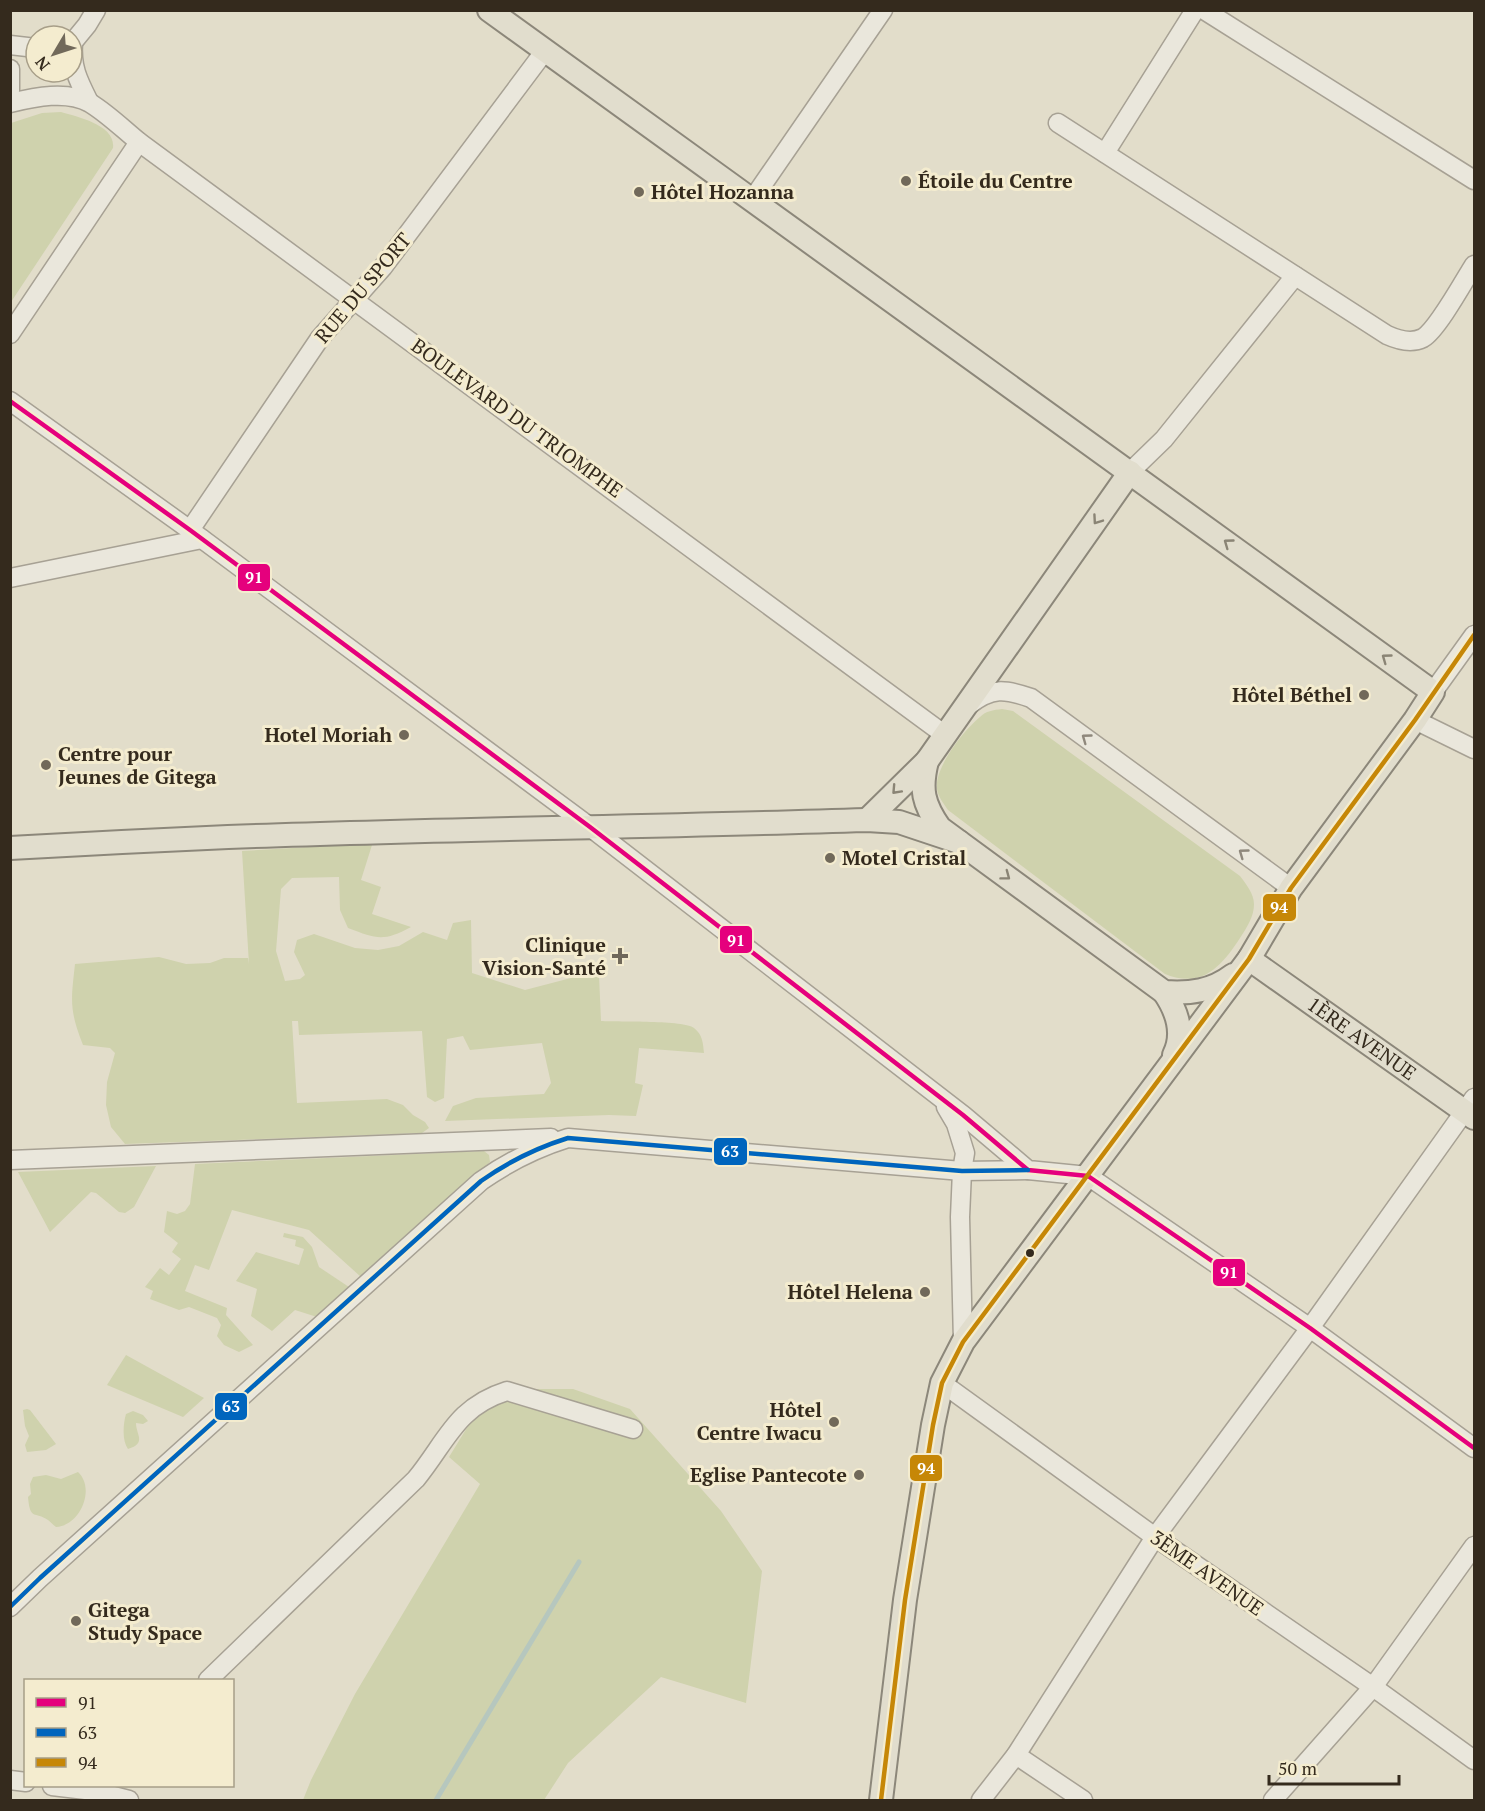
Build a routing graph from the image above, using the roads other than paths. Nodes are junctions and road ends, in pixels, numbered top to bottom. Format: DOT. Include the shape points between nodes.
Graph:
graph roads {
  1 [pos="96,10"];
  2 [pos="883,10"];
  3 [pos="1195,10"];
  4 [pos="1204,10"];
  5 [pos="496,14"];
  6 [pos="84,29"];
  7 [pos="544,52"];
  8 [pos="10,69"];
  9 [pos="80,84"];
  10 [pos="10,91"];
  11 [pos="89,102"];
  12 [pos="10,103"];
  13 [pos="1058,123"];
  14 [pos="139,142"];
  15 [pos="1105,153"];
  16 [pos="1474,180"];
  17 [pos="752,200"];
  18 [pos="1474,265"];
  19 [pos="1295,276"];
  20 [pos="355,298"];
  21 [pos="10,334"];
  22 [pos="10,401"];
  23 [pos="1130,472"];
  24 [pos="196,534"];
  25 [pos="10,578"];
  26 [pos="1474,635"];
  27 [pos="1433,692"];
  28 [pos="965,708"];
  29 [pos="1415,720"];
  30 [pos="945,735"];
  31 [pos="1474,749"];
  32 [pos="927,761"];
  33 [pos="867,820"];
  34 [pos="590,827"];
  35 [pos="959,842"];
  36 [pos="10,848"];
  37 [pos="1290,888"];
  38 [pos="1245,964"];
  39 [pos="1164,992"];
  40 [pos="1168,1067"];
  41 [pos="925,1087"];
  42 [pos="1471,1109"];
  43 [pos="567,1138"];
  44 [pos="10,1160"];
  45 [pos="1028,1170"];
  46 [pos="962,1171"];
  47 [pos="1088,1176"];
  48 [pos="1310,1328"];
  49 [pos="963,1342"];
  50 [pos="942,1383"];
  51 [pos="633,1429"];
  52 [pos="1474,1448"];
  53 [pos="1155,1537"];
  54 [pos="1474,1546"];
  55 [pos="10,1607"];
  56 [pos="209,1679"];
  57 [pos="1373,1687"];
  58 [pos="1016,1755"];
  59 [pos="1474,1760"];
  60 [pos="82,1787"];
  61 [pos="97,1788"];
  62 [pos="129,1800"];
  63 [pos="881,1800"];
  64 [pos="981,1800"];
  65 [pos="1083,1800"];
  66 [pos="1274,1800"];
  1 -- 6 [label="street"];
  2 -- 17 [label="street"];
  3 -- 15 [label="street"];
  4 -- 16 [label="street"];
  5 -- 7 [label="main road"];
  7 -- 17 [label="main road"];
  7 -- 20 [label="street, RUE DU SPORT" via="383,267"];
  8 -- 10 [label="street"];
  9 -- 11 [label="street, BOULEVARD DU TRIOMPHE"];
  11 -- 12 [label="street, BOULEVARD DU TRIOMPHE" via="52,96"];
  11 -- 14 [label="street, BOULEVARD DU TRIOMPHE"];
  13 -- 15 [label="street"];
  14 -- 20 [label="street, BOULEVARD DU TRIOMPHE"];
  14 -- 21 [label="street"];
  15 -- 19 [label="street"];
  17 -- 23 [label="main road"];
  18 -- 19 [label="street" via="1433,329 1424,338 1412,341 1387,335"];
  19 -- 23 [label="street" via="1164,439"];
  20 -- 24 [label="street, RUE DU SPORT" via="320,338"];
  20 -- 30 [label="street, BOULEVARD DU TRIOMPHE"];
  22 -- 24 [label="street"];
  27 -- 23 [label="main road, one-way"];
  23 -- 28 [label="main road, one-way"];
  24 -- 25 [label="street"];
  24 -- 34 [label="street"];
  26 -- 27 [label="street"];
  27 -- 29 [label="main road"];
  28 -- 30 [label="main road"];
  37 -- 28 [label="street, one-way" via="1031,698 1000,690 982,695"];
  29 -- 31 [label="street"];
  29 -- 37 [label="main road"];
  30 -- 32 [label="main road"];
  32 -- 33 [label="main road, one-way"];
  32 -- 35 [label="main road" via="922,781 930,814 940,828"];
  33 -- 34 [label="main road"];
  33 -- 35 [label="main road" via="899,822"];
  34 -- 36 [label="main road" via="227,837"];
  34 -- 41 [label="street"];
  35 -- 39 [label="main road, one-way"];
  37 -- 38 [label="main road"];
  38 -- 39 [label="main road" via="1209,989"];
  38 -- 40 [label="main road"];
  38 -- 42 [label="main road, 1ÈRE AVENUE"];
  39 -- 40 [label="main road" via="1179,1021 1176,1051"];
  40 -- 47 [label="main road"];
  41 -- 45 [label="street"];
  41 -- 46 [label="street" via="944,1105 956,1124 965,1154"];
  42 -- 48 [label="street"];
  43 -- 44 [label="street"];
  43 -- 46 [label="street"];
  43 -- 55 [label="street" via="525,1154 481,1181"];
  45 -- 46 [label="street"];
  45 -- 47 [label="street"];
  46 -- 49 [label="street"];
  47 -- 48 [label="street"];
  47 -- 49 [label="main road"];
  48 -- 52 [label="street"];
  48 -- 53 [label="street"];
  49 -- 50 [label="main road"];
  50 -- 53 [label="street, 3ÈME AVENUE"];
  50 -- 63 [label="main road" via="905,1600"];
  51 -- 56 [label="street" via="507,1391 474,1407 460,1418 416,1479"];
  53 -- 57 [label="street, 3ÈME AVENUE"];
  53 -- 58 [label="street"];
  54 -- 57 [label="street"];
  57 -- 59 [label="street, 3ÈME AVENUE"];
  57 -- 66 [label="street"];
  58 -- 64 [label="street"];
  58 -- 65 [label="street"];
  60 -- 61 [label="street"];
  61 -- 62 [label="street"];
}
